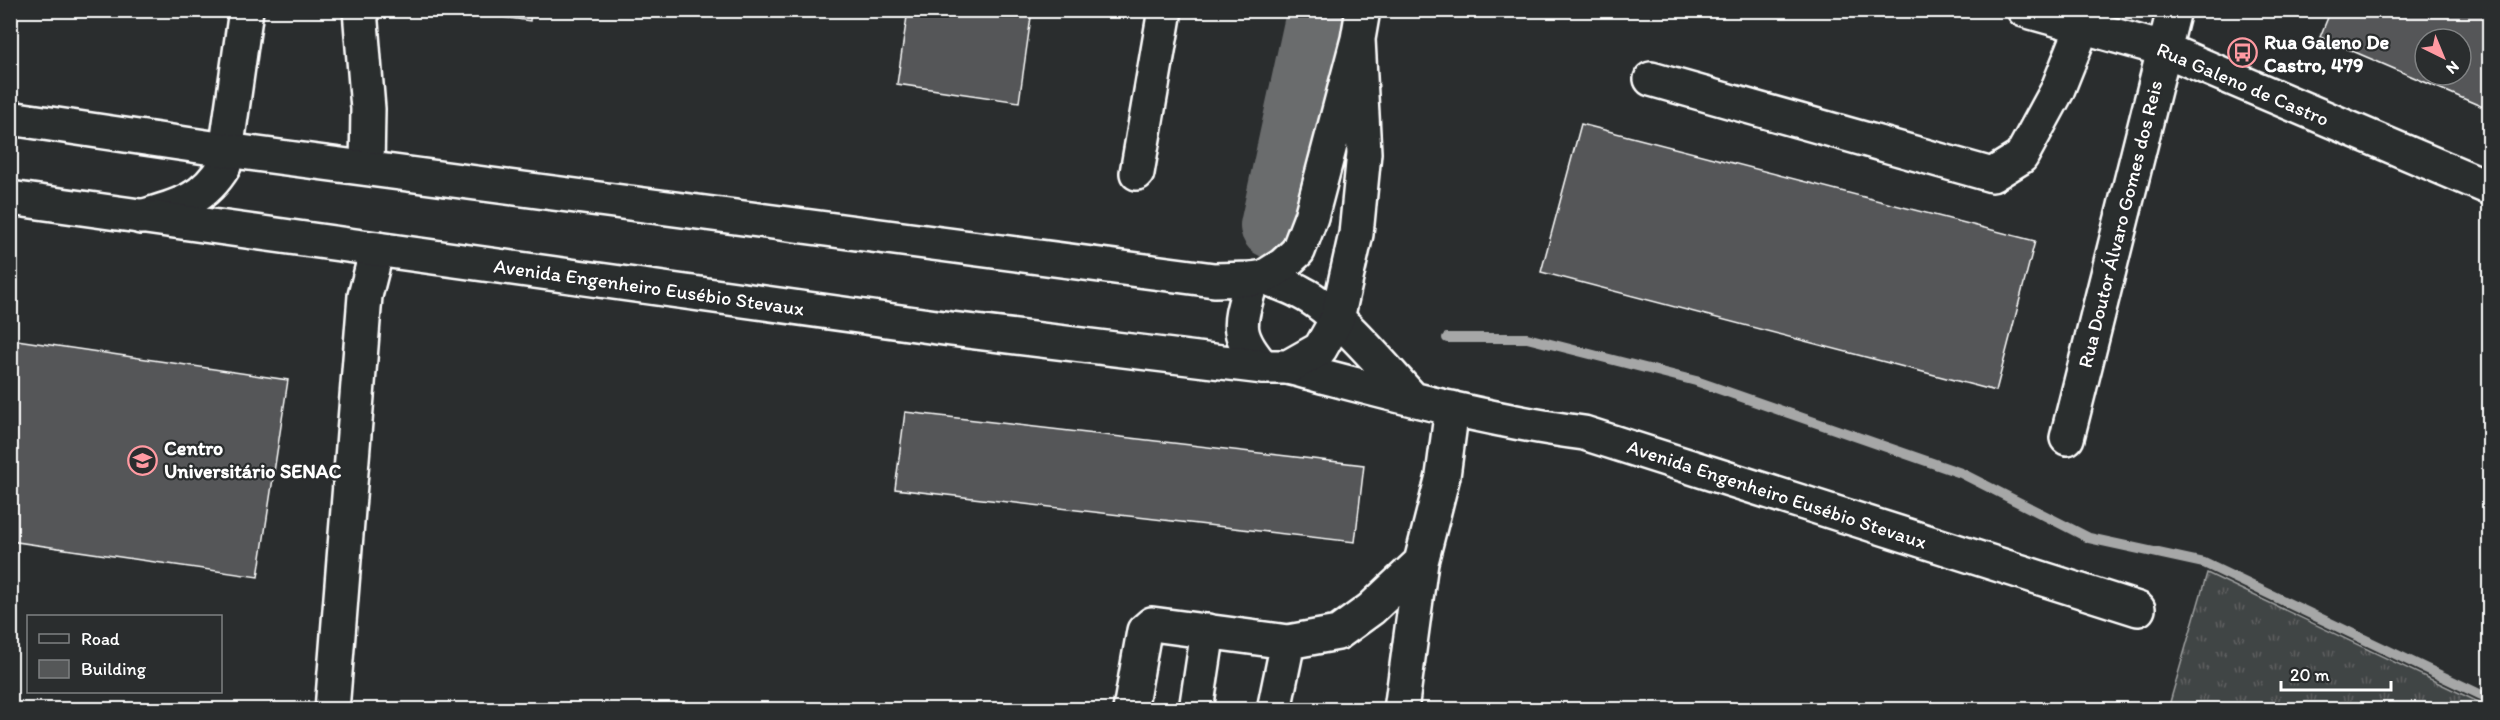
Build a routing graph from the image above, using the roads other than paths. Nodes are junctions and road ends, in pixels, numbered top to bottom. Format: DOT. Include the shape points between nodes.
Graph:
graph roads {
  1 [pos="246,10"];
  2 [pos="360,10"];
  3 [pos="1165,10"];
  4 [pos="2024,10"];
  5 [pos="2174,10"];
  6 [pos="1360,25"];
  7 [pos="2083,27"];
  8 [pos="2163,49"];
  9 [pos="1651,79"];
  10 [pos="10,118"];
  11 [pos="226,150"];
  12 [pos="366,168"];
  13 [pos="1137,173"];
  14 [pos="2490,188"];
  15 [pos="10,198"];
  16 [pos="141,217"];
  17 [pos="377,249"];
  18 [pos="1258,278"];
  19 [pos="1337,319"];
  20 [pos="1275,367"];
  21 [pos="1413,399"];
  22 [pos="1452,408"];
  23 [pos="2067,438"];
  24 [pos="1421,562"];
  25 [pos="2138,609"];
  26 [pos="1208,631"];
  27 [pos="1288,642"];
  28 [pos="332,710"];
  29 [pos="1130,710"];
  30 [pos="1196,710"];
  31 [pos="1274,710"];
  32 [pos="1401,710"];
  1 -- 11 [label="main road"];
  2 -- 12 [label="main road" via="368,109"];
  3 -- 13 [label="main road"];
  4 -- 7 [label="main road, Rua Galeno de Castro"];
  5 -- 8 [label="main road, Rua Doutor Álvaro Gomes dos Reis"];
  6 -- 18 [label="main road" via="1311,217 1298,250 1283,265"];
  6 -- 19 [label="main road" via="1364,153 1356,234"];
  7 -- 8 [label="main road, Rua Galeno de Castro"];
  7 -- 9 [label="main road" via="2057,92 2021,157 1992,175"];
  8 -- 14 [label="main road, Rua Galeno de Castro"];
  8 -- 23 [label="main road, Rua Doutor Álvaro Gomes dos Reis"];
  10 -- 11 [label="main road"];
  11 -- 12 [label="main road"];
  11 -- 16 [label="main road" via="224,166 199,196"];
  12 -- 18 [label="main road" via="1214,280"];
  15 -- 16 [label="main road, Avenida Engenheiro Eusébio Stevaux"];
  16 -- 17 [label="main road, Avenida Engenheiro Eusébio Stevaux"];
  17 -- 20 [label="main road, Avenida Engenheiro Eusébio Stevaux" via="951,329"];
  17 -- 28 [label="main road" via="365,296"];
  18 -- 19 [label="main road" via="1303,293"];
  18 -- 20 [label="main road" via="1241,316 1241,330 1247,348"];
  19 -- 20 [label="main road" via="1320,349"];
  19 -- 21 [label="main road"];
  20 -- 21 [label="main road, Avenida Engenheiro Eusébio Stevaux"];
  21 -- 22 [label="main road, Avenida Engenheiro Eusébio Stevaux"];
  22 -- 24 [label="main road" via="1443,476"];
  22 -- 25 [label="main road, Avenida Engenheiro Eusébio Stevaux" via="1536,427 1584,433"];
  24 -- 27 [label="main road" via="1371,609 1338,633"];
  24 -- 32 [label="main road"];
  26 -- 27 [label="main road"];
  26 -- 29 [label="main road" via="1148,626"];
  26 -- 30 [label="main road"];
  27 -- 31 [label="main road"];
}
